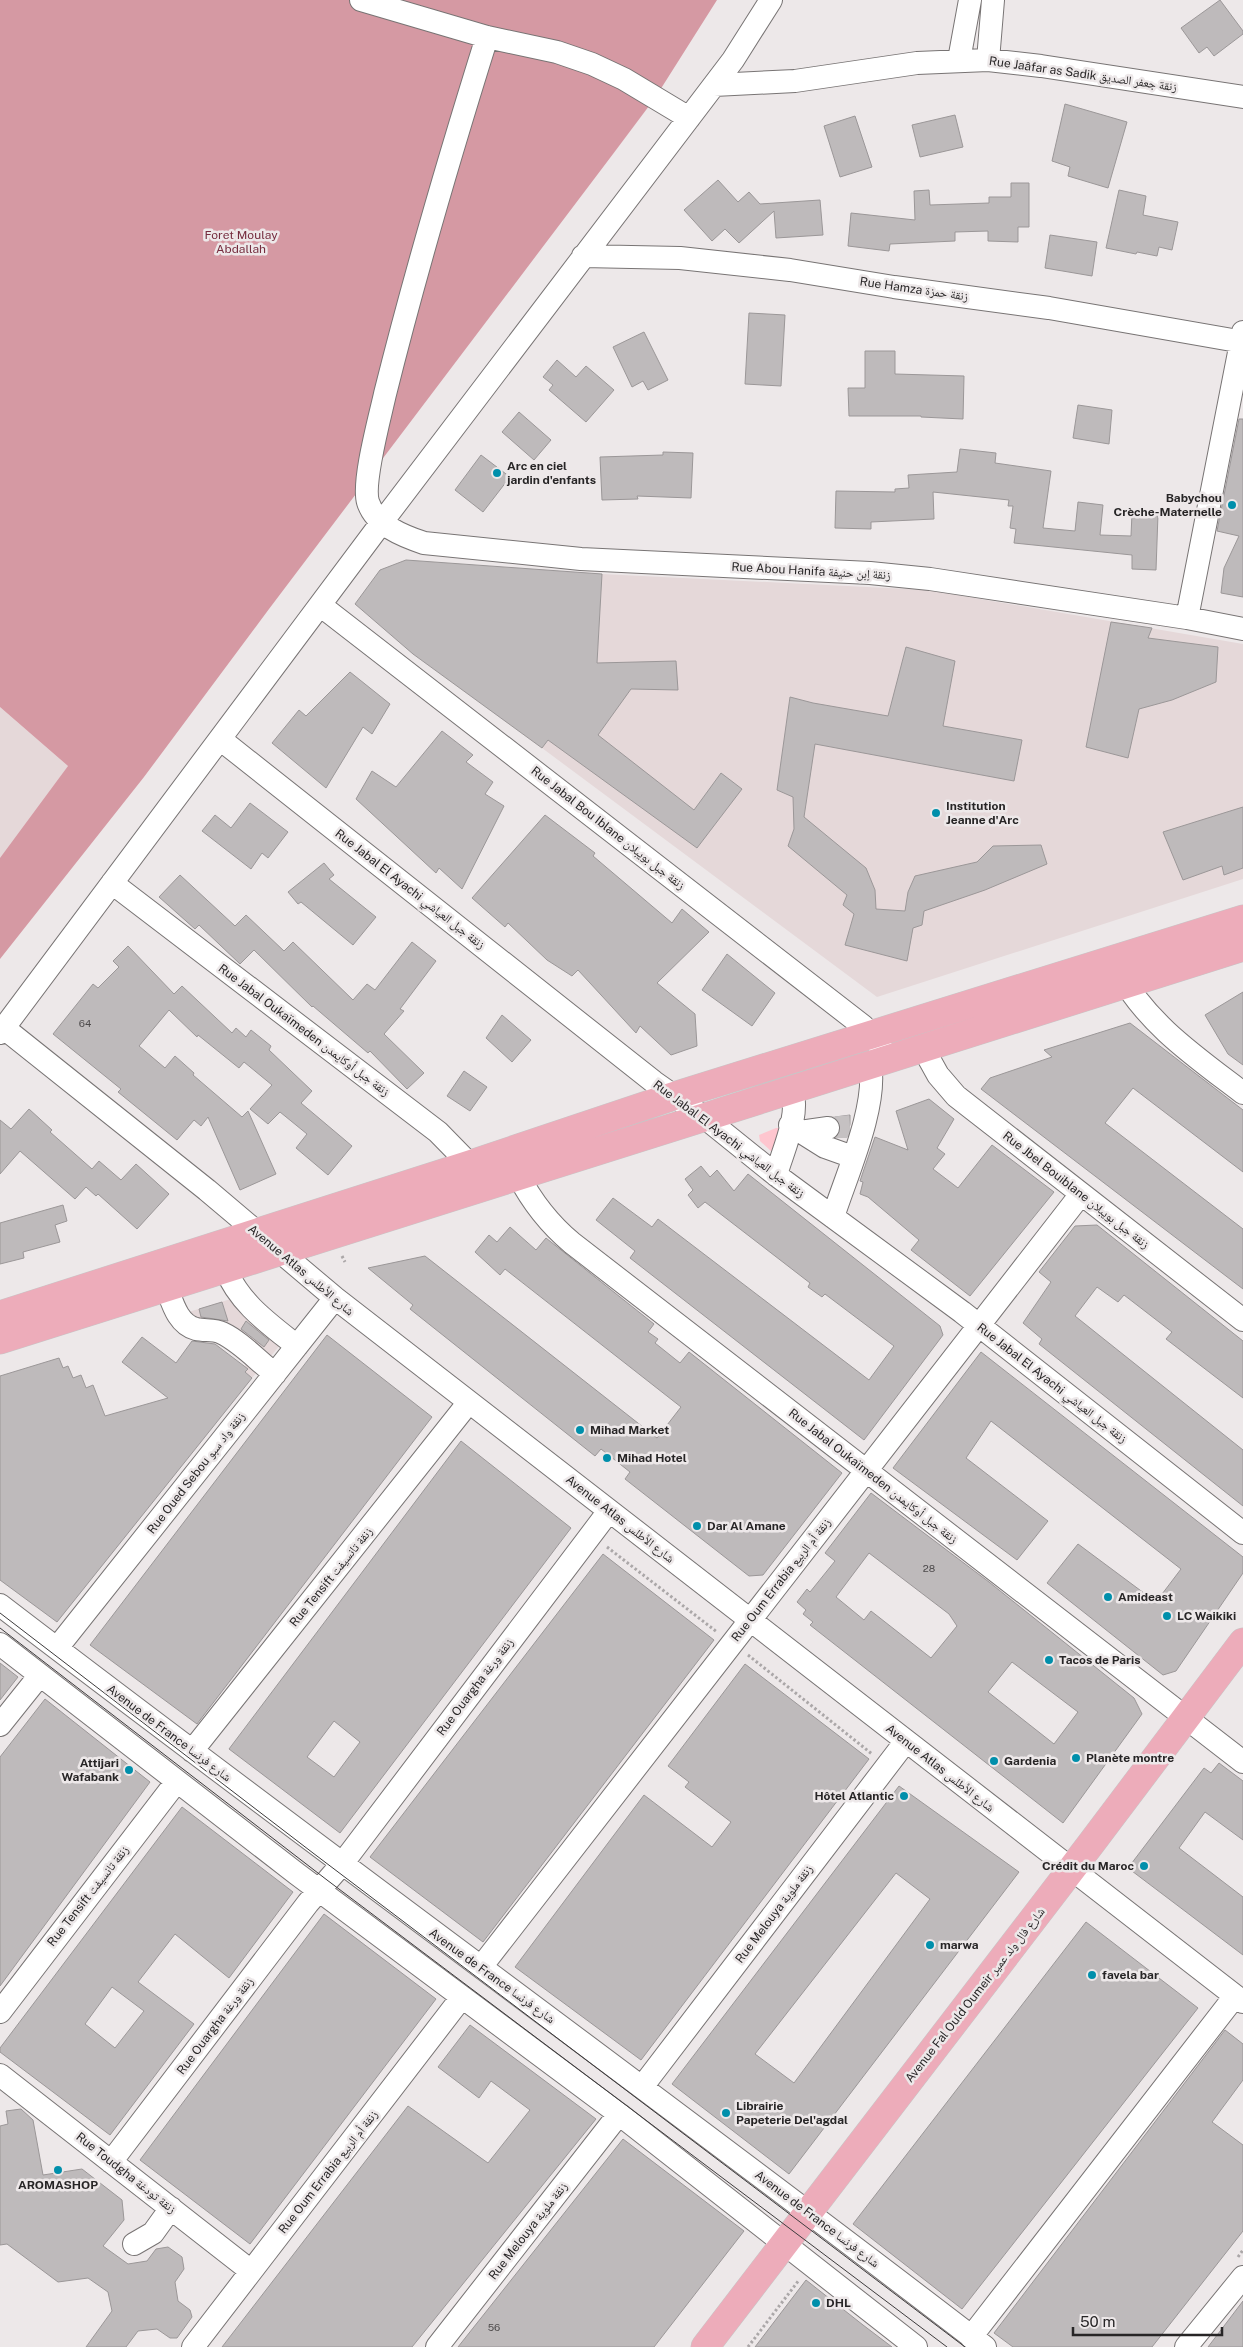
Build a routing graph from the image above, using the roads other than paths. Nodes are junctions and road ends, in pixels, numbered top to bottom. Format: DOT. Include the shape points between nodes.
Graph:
graph roads {
  1 [pos="361,0"];
  2 [pos="771,0"];
  3 [pos="970,0"];
  4 [pos="993,0"];
  5 [pos="486,37"];
  6 [pos="959,60"];
  7 [pos="988,60"];
  8 [pos="714,85"];
  9 [pos="1243,97"];
  10 [pos="689,118"];
  11 [pos="583,256"];
  12 [pos="1242,338"];
  13 [pos="382,522"];
  14 [pos="320,605"];
  15 [pos="1187,618"];
  16 [pos="1243,629"];
  17 [pos="220,739"];
  18 [pos="112,884"];
  19 [pos="1243,918"];
  20 [pos="1243,947"];
  21 [pos="1118,972"];
  22 [pos="2,1031"];
  23 [pos="871,1035"];
  24 [pos="923,1048"];
  25 [pos="879,1061"];
  26 [pos="792,1089"];
  27 [pos="1243,1093"];
  28 [pos="674,1096"];
  29 [pos="704,1117"];
  30 [pos="828,1128"];
  31 [pos="795,1129"];
  32 [pos="853,1157"];
  33 [pos="479,1175"];
  34 [pos="518,1175"];
  35 [pos="776,1175"];
  36 [pos="1081,1194"];
  37 [pos="833,1218"];
  38 [pos="257,1234"];
  39 [pos="277,1252"];
  40 [pos="225,1268"];
  41 [pos="166,1286"];
  42 [pos="335,1298"];
  43 [pos="250,1307"];
  44 [pos="0,1315"];
  45 [pos="1243,1320"];
  46 [pos="978,1325"];
  47 [pos="228,1336"];
  48 [pos="0,1340"];
  49 [pos="296,1346"];
  50 [pos="275,1374"];
  51 [pos="469,1402"];
  52 [pos="866,1471"];
  53 [pos="609,1511"];
  54 [pos="1243,1533"];
  55 [pos="0,1605"];
  56 [pos="750,1620"];
  57 [pos="1243,1642"];
  58 [pos="0,1644"];
  59 [pos="57,1648"];
  60 [pos="40,1675"];
  61 [pos="1186,1718"];
  62 [pos="0,1725"];
  63 [pos="906,1741"];
  64 [pos="192,1750"];
  65 [pos="1243,1762"];
  66 [pos="177,1781"];
  67 [pos="342,1864"];
  68 [pos="1072,1869"];
  69 [pos="318,1890"];
  70 [pos="481,1967"];
  71 [pos="462,1997"];
  72 [pos="1239,1999"];
  73 [pos="0,2012"];
  74 [pos="0,2075"];
  75 [pos="642,2087"];
  76 [pos="619,2114"];
  77 [pos="111,2162"];
  78 [pos="171,2208"];
  79 [pos="808,2211"];
  80 [pos="784,2243"];
  81 [pos="134,2244"];
  82 [pos="251,2271"];
  83 [pos="1243,2277"];
  84 [pos="978,2342"];
  85 [pos="193,2347"];
  86 [pos="437,2347"];
  87 [pos="705,2347"];
  88 [pos="916,2347"];
  89 [pos="1186,2347"];
  1 -- 5 [label="street"];
  2 -- 8 [label="street"];
  3 -- 6 [label="street"];
  4 -- 7 [label="street"];
  5 -- 10 [label="street" via="557,52 592,64"];
  5 -- 13 [label="street" via="408,305 375,435 366,489 371,511"];
  6 -- 7 [label="street, Rue Jaâfar as Sadik زنقة جعفر الصديق"];
  6 -- 8 [label="street, Rue Jaâfar as Sadik زنقة جعفر الصديق" via="796,81"];
  7 -- 9 [label="street, Rue Jaâfar as Sadik زنقة جعفر الصديق"];
  8 -- 10 [label="street"];
  10 -- 11 [label="street"];
  11 -- 12 [label="street, Rue Hamza زنقة حمزة" via="680,258 790,270"];
  11 -- 13 [label="street"];
  12 -- 15 [label="street"];
  13 -- 14 [label="street"];
  13 -- 15 [label="street, Rue Abou Hanifa زنقة اٍبن حنيفة" via="404,536 424,543 581,559 930,579"];
  14 -- 17 [label="street"];
  14 -- 23 [label="street, Rue Jabal Bou Iblane زنقة جبل بويبلان"];
  15 -- 16 [label="street, Rue Abou Hanifa زنقة اٍبن حنيفة"];
  17 -- 18 [label="street"];
  17 -- 28 [label="street, Rue Jabal El Ayachi زنقة جبل العياشي"];
  18 -- 22 [label="street"];
  18 -- 33 [label="street, Rue Jabal Oukaïmeden زنقة جبل أوكايمدن" via="438,1132"];
  19 -- 21 [label="main road"];
  20 -- 21 [label="main road"];
  21 -- 23 [label="main road"];
  21 -- 24 [label="main road"];
  21 -- 27 [label="street" via="1143,1009 1163,1030"];
  22 -- 38 [label="street, Avenue Atlas شارع الأطلس" via="207,1190"];
  23 -- 25 [label="street, Rue Jabal Bou Iblane زنقة جبل بويبلان"];
  23 -- 28 [label="main road"];
  24 -- 25 [label="main road"];
  24 -- 36 [label="street, Rue Jbel Bouiblane زنقة جبل بويبلان" via="938,1075 956,1096"];
  25 -- 26 [label="main road"];
  25 -- 32 [label="street" via="857,1125"];
  26 -- 29 [label="main road"];
  26 -- 31 [label="street"];
  28 -- 29 [label="street, Rue Jabal El Ayachi زنقة جبل العياشي"];
  28 -- 33 [label="main road"];
  29 -- 34 [label="main road"];
  29 -- 35 [label="street, Rue Jabal El Ayachi زنقة جبل العياشي"];
  30 -- 31 [label="street"];
  31 -- 32 [label="street" via="825,1147"];
  31 -- 35 [label="street"];
  32 -- 37 [label="street"];
  33 -- 34 [label="main road"];
  33 -- 38 [label="main road"];
  33 -- 39 [label="main road"];
  34 -- 52 [label="street, Rue Jabal Oukaïmeden زنقة جبل أوكايمدن" via="531,1201 572,1243"];
  35 -- 37 [label="street, Rue Jabal El Ayachi زنقة جبل العياشي"];
  36 -- 45 [label="street, Rue Jbel Bouiblane زنقة جبل بويبلان"];
  36 -- 46 [label="street, Rue Oum Errabia زنقة أم الربيع"];
  37 -- 46 [label="street, Rue Jabal El Ayachi زنقة جبل العياشي"];
  38 -- 39 [label="street, Avenue Atlas شارع الأطلس"];
  38 -- 44 [label="main road"];
  39 -- 40 [label="main road"];
  39 -- 42 [label="street, Avenue Atlas شارع الأطلس"];
  40 -- 41 [label="main road"];
  40 -- 43 [label="street" via="236,1290"];
  41 -- 47 [label="street" via="178,1316 186,1325"];
  41 -- 48 [label="main road"];
  42 -- 49 [label="street, Rue Oued Sebou زنقة واد سبو"];
  42 -- 51 [label="street, Avenue Atlas شارع الأطلس"];
  43 -- 47 [label="street"];
  43 -- 49 [label="street"];
  46 -- 52 [label="street, Rue Oum Errabia زنقة أم الربيع"];
  46 -- 54 [label="street, Rue Jabal El Ayachi زنقة جبل العياشي"];
  47 -- 50 [label="street"];
  49 -- 50 [label="street, Rue Oued Sebou زنقة واد سبو"];
  50 -- 59 [label="street, Rue Oued Sebou زنقة واد سبو"];
  51 -- 53 [label="street, Avenue Atlas شارع الأطلس"];
  51 -- 64 [label="street, Rue Tensift زنقة تانسيفت"];
  52 -- 56 [label="street, Rue Oum Errabia زنقة أم الربيع"];
  52 -- 61 [label="street, Rue Jabal Oukaïmeden زنقة جبل أوكايمدن"];
  53 -- 56 [label="street, Avenue Atlas شارع الأطلس"];
  53 -- 67 [label="street, Rue Ouargha زنقة ورغة"];
  55 -- 59 [label="street, Avenue de France شارع فرنسا"];
  56 -- 63 [label="street, Avenue Atlas شارع الأطلس"];
  56 -- 70 [label="street, Rue Oum Errabia زنقة أم الربيع"];
  57 -- 61 [label="main road, Avenue Fal Ould Oumeir شارع فال ولد عمير"];
  58 -- 60 [label="street"];
  59 -- 64 [label="street, Avenue de France شارع فرنسا"];
  60 -- 62 [label="street"];
  60 -- 66 [label="street"];
  61 -- 65 [label="street, Rue Jabal Oukaïmeden زنقة جبل أوكايمدن"];
  61 -- 68 [label="main road, Avenue Fal Ould Oumeir شارع فال ولد عمير"];
  63 -- 68 [label="street, Avenue Atlas شارع الأطلس"];
  63 -- 75 [label="street, Rue Melouya زنقة ملوية"];
  64 -- 67 [label="street, Avenue de France شارع فرنسا"];
  66 -- 69 [label="street"];
  66 -- 73 [label="street, Rue Tensift زنقة تانسيفت"];
  67 -- 69 [label="street, Rue Ouargha زنقة ورغة"];
  67 -- 70 [label="street, Avenue de France شارع فرنسا"];
  68 -- 72 [label="street, Avenue Atlas شارع الأطلس"];
  68 -- 79 [label="main road, Avenue Fal Ould Oumeir شارع فال ولد عمير"];
  69 -- 71 [label="street"];
  69 -- 77 [label="street, Rue Ouargha زنقة ورغة"];
  70 -- 75 [label="street, Avenue de France شارع فرنسا"];
  71 -- 76 [label="street"];
  71 -- 82 [label="street, Rue Oum Errabia زنقة أم الربيع"];
  72 -- 84 [label="street"];
  74 -- 77 [label="street, Rue Toudgha زنقة تودغة"];
  75 -- 79 [label="street, Avenue de France شارع فرنسا"];
  76 -- 80 [label="street"];
  76 -- 86 [label="street, Rue Melouya زنقة ملوية"];
  77 -- 78 [label="street, Rue Toudgha زنقة تودغة"];
  78 -- 81 [label="street" via="153,2233"];
  78 -- 82 [label="street, Rue Toudgha زنقة تودغة"];
  79 -- 80 [label="main road, Avenue Fal Ould Oumeir شارع فال ولد عمير"];
  79 -- 84 [label="street, Avenue de France شارع فرنسا"];
  80 -- 87 [label="main road, Avenue Fal Ould Oumeir شارع فال ولد عمير"];
  80 -- 88 [label="street"];
  82 -- 85 [label="street, Rue Oum Errabia زنقة أم الربيع"];
  83 -- 89 [label="street"];
}
